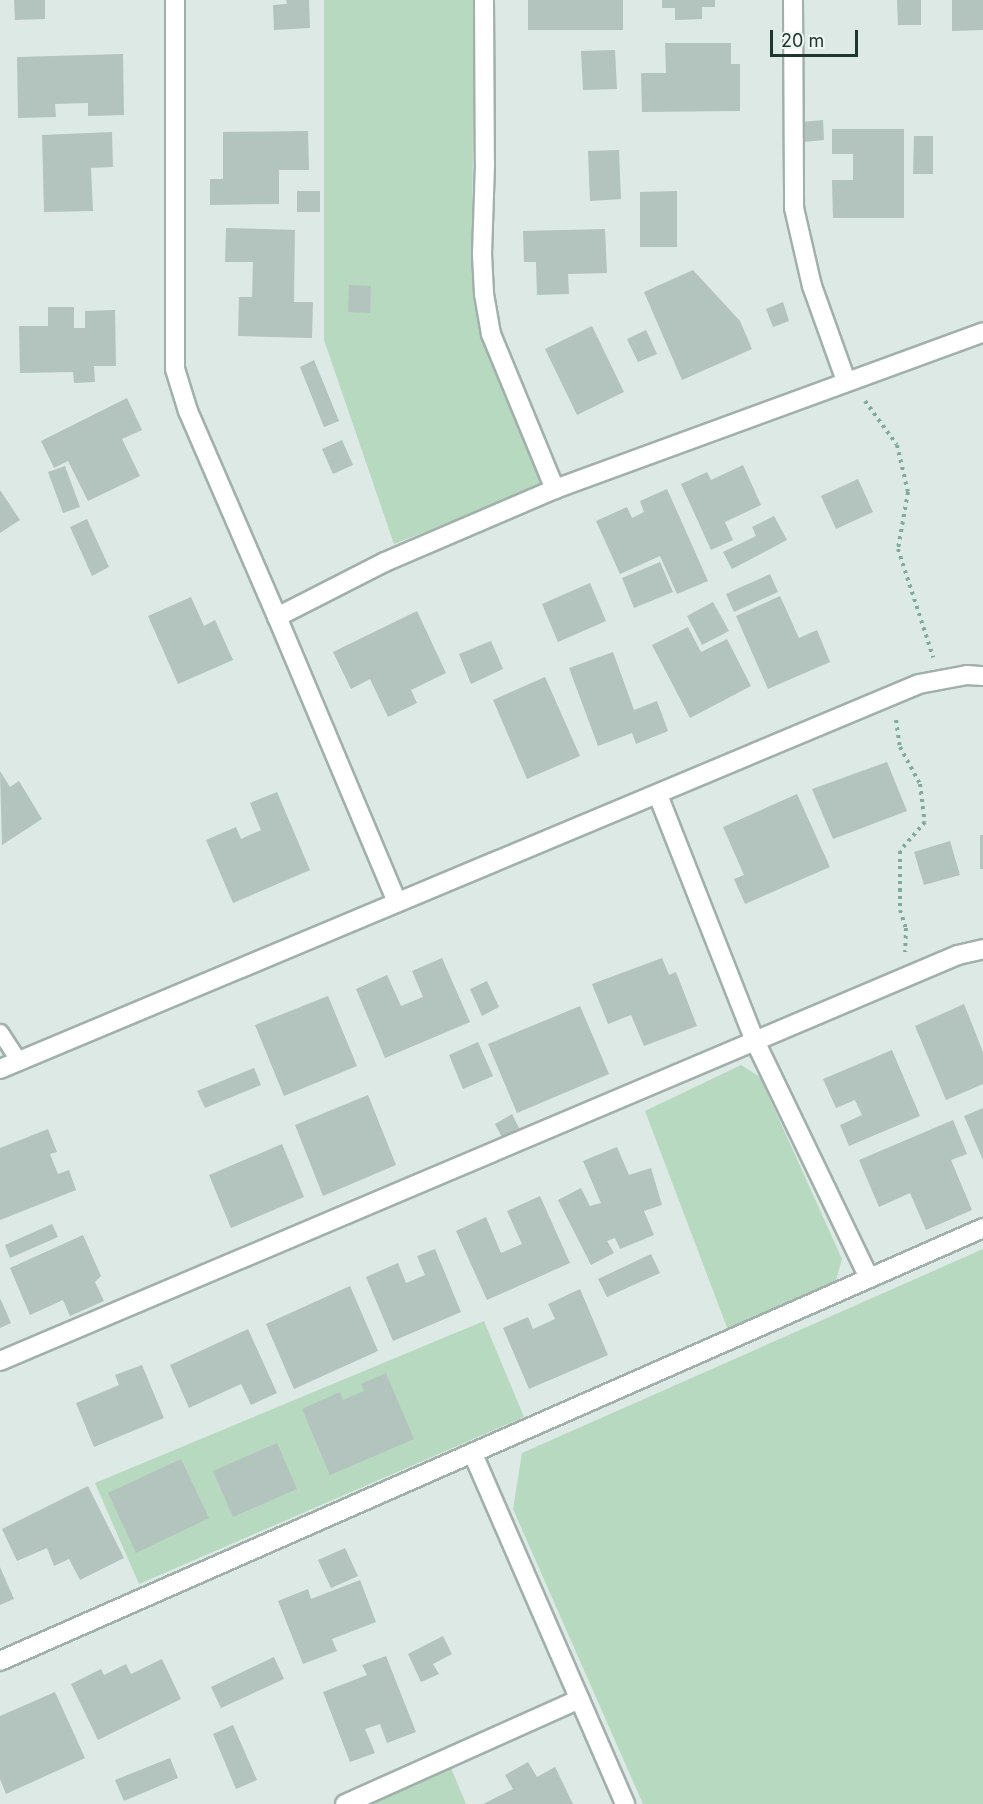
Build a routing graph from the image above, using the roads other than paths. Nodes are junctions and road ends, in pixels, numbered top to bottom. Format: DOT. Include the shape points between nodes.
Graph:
graph roads {
  1 [pos="175,0"];
  2 [pos="484,0"];
  3 [pos="792,0"];
  4 [pos="983,332"];
  5 [pos="852,379"];
  6 [pos="555,489"];
  7 [pos="277,616"];
  8 [pos="983,676"];
  9 [pos="658,795"];
  10 [pos="397,902"];
  11 [pos="983,949"];
  12 [pos="0,1032"];
  13 [pos="755,1041"];
  14 [pos="19,1061"];
  15 [pos="0,1069"];
  16 [pos="983,1228"];
  17 [pos="869,1278"];
  18 [pos="0,1361"];
  19 [pos="473,1454"];
  20 [pos="0,1661"];
  21 [pos="580,1699"];
  22 [pos="345,1804"];
  23 [pos="625,1804"];
  1 -- 7 [label="street" via="176,369 188,411"];
  2 -- 6 [label="street" via="484,294 491,334"];
  3 -- 5 [label="street" via="794,208 812,286"];
  4 -- 5 [label="street"];
  5 -- 6 [label="street"];
  6 -- 7 [label="street" via="385,562"];
  7 -- 10 [label="street"];
  8 -- 9 [label="street" via="919,684"];
  9 -- 10 [label="street"];
  9 -- 13 [label="street"];
  10 -- 14 [label="street"];
  11 -- 13 [label="street" via="958,955"];
  12 -- 14 [label="lane"];
  13 -- 17 [label="street"];
  13 -- 18 [label="street"];
  14 -- 15 [label="street"];
  16 -- 17 [label="street"];
  17 -- 19 [label="street"];
  19 -- 20 [label="street"];
  19 -- 21 [label="street"];
  21 -- 22 [label="street"];
  21 -- 23 [label="street"];
}
